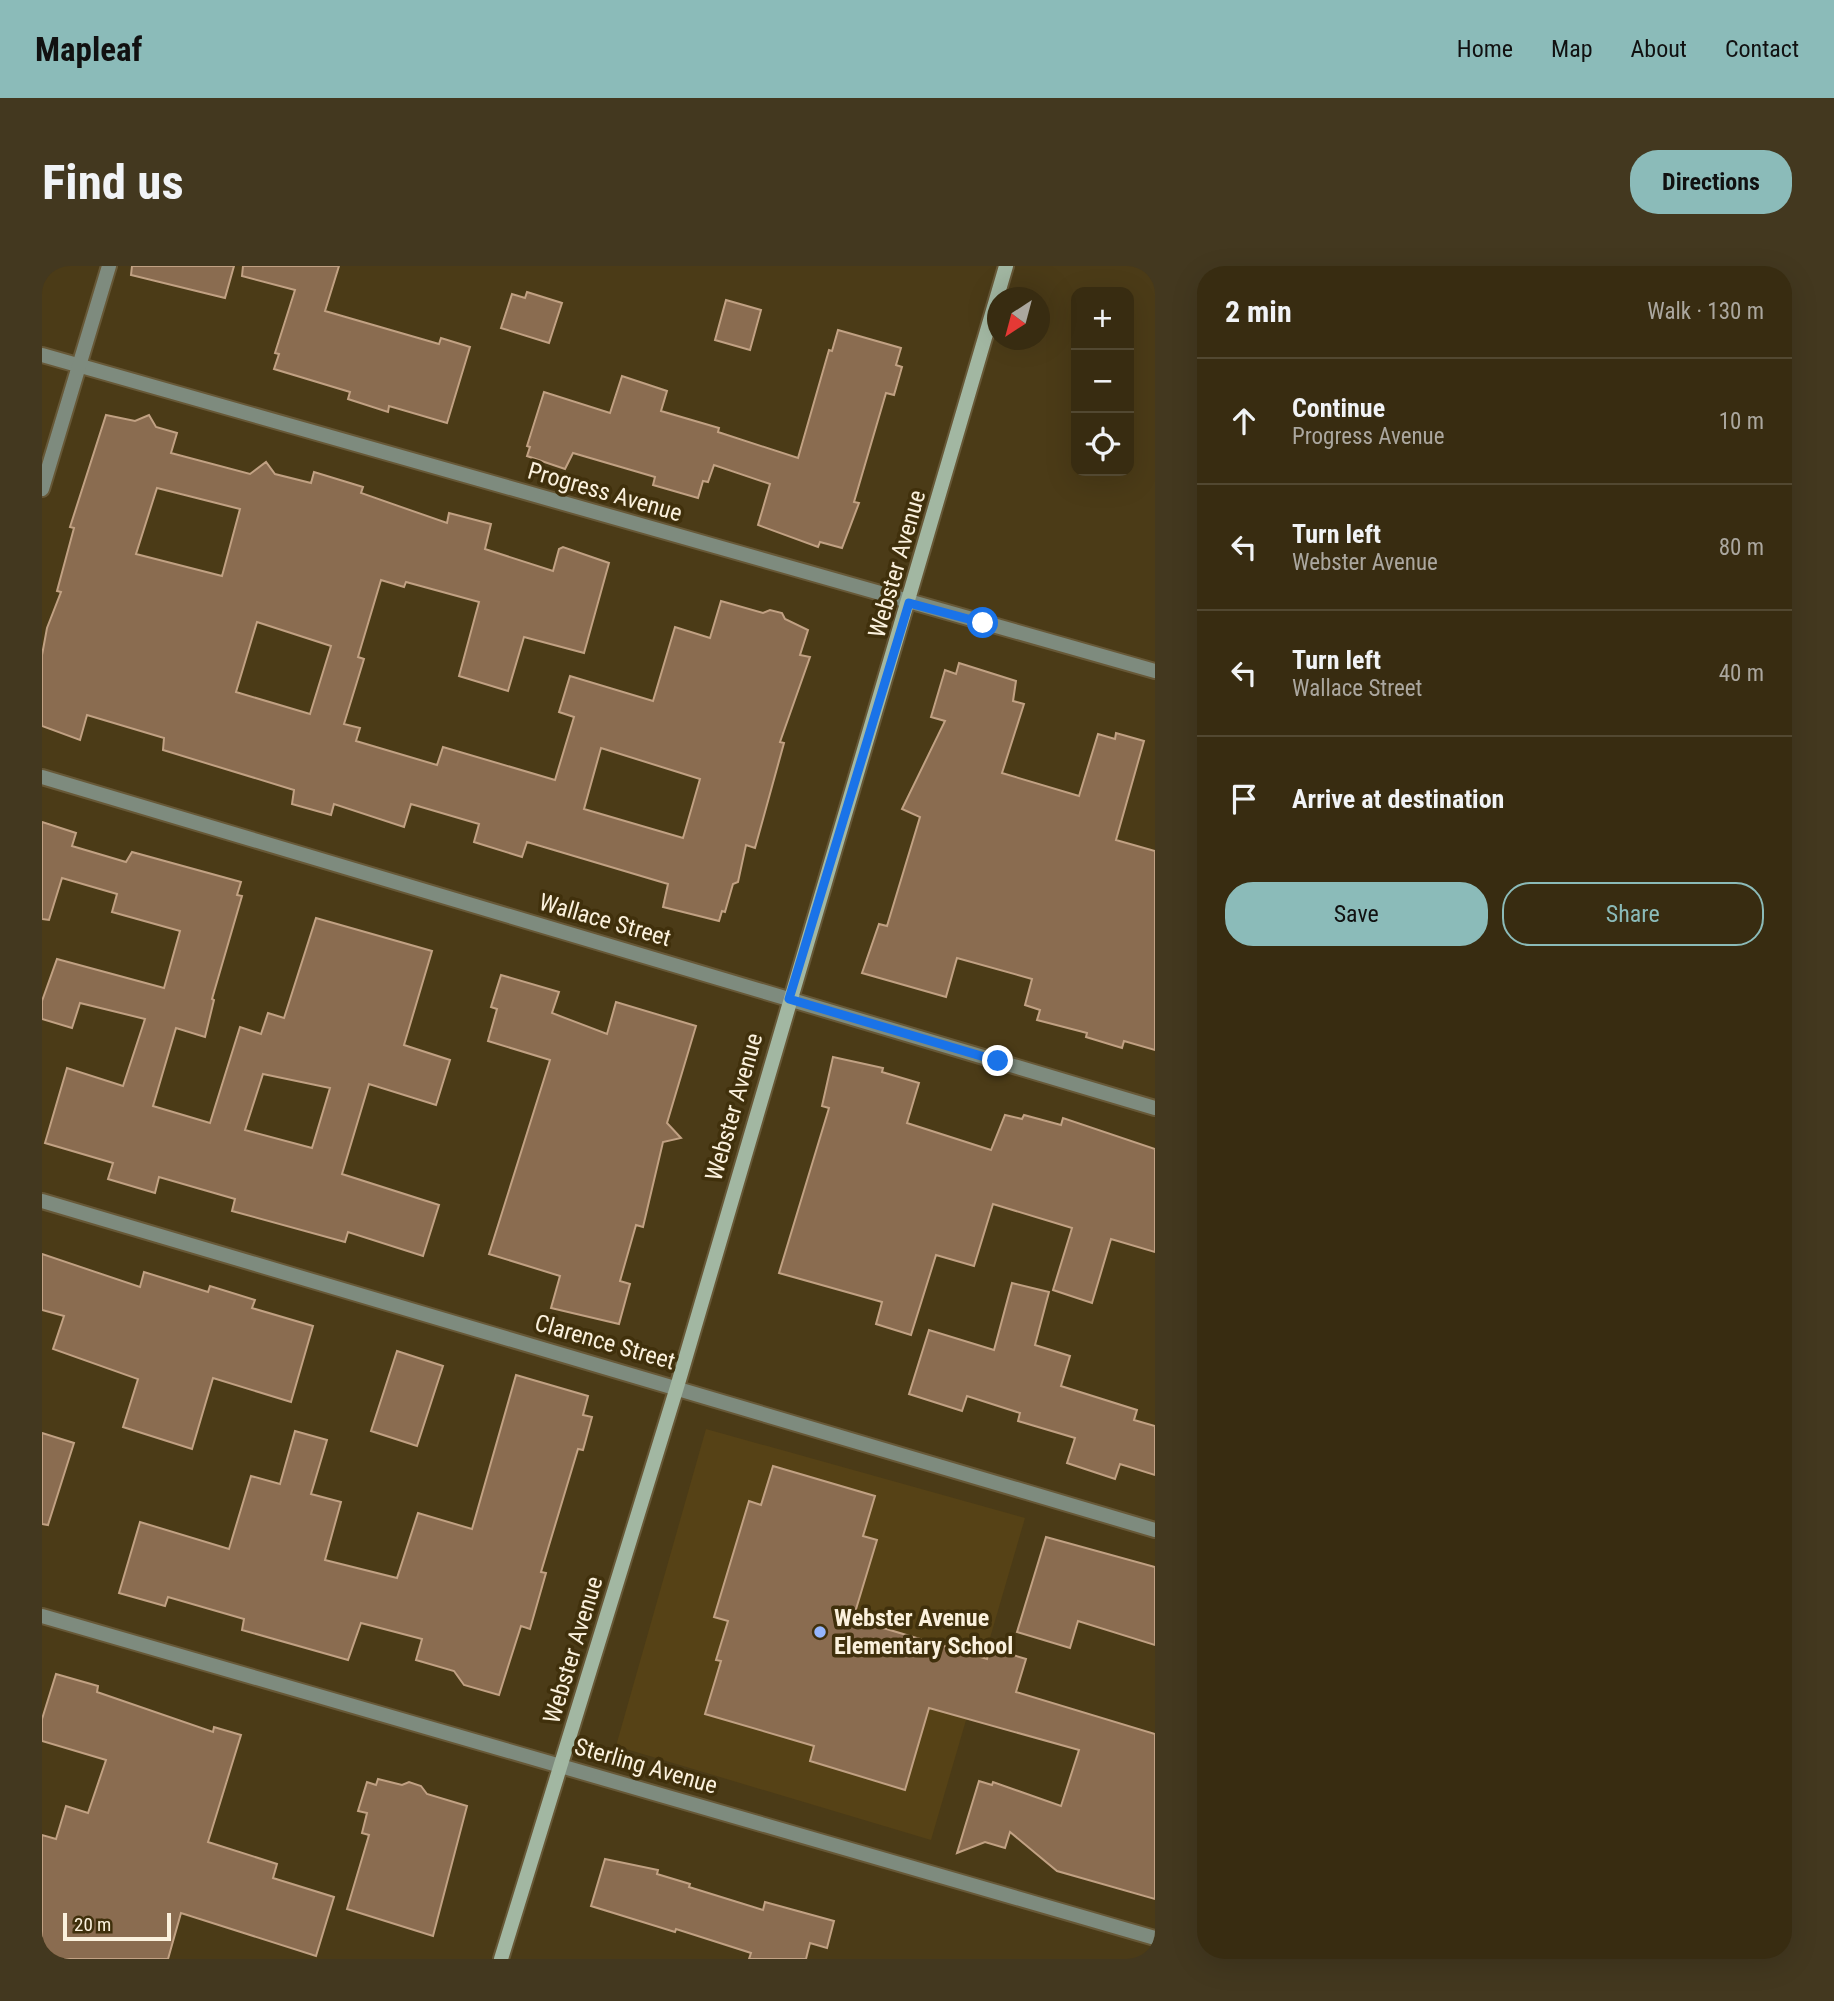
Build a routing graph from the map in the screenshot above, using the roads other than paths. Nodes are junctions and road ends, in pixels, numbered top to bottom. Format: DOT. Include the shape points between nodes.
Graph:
graph roads {
  1 [pos="109,266"];
  2 [pos="1006,266"];
  3 [pos="42,355"];
  4 [pos="79,366"];
  5 [pos="42,489"];
  6 [pos="909,603"];
  7 [pos="1155,671"];
  8 [pos="42,777"];
  9 [pos="789,999"];
  10 [pos="1155,1108"];
  11 [pos="42,1201"];
  12 [pos="677,1387"];
  13 [pos="1155,1530"];
  14 [pos="42,1616"];
  15 [pos="561,1765"];
  16 [pos="1155,1938"];
  17 [pos="501,1959"];
  1 -- 4 [label="street"];
  2 -- 6 [label="street, Webster Avenue"];
  3 -- 4 [label="street, Progress Avenue"];
  4 -- 5 [label="street"];
  4 -- 6 [label="street, Progress Avenue"];
  6 -- 7 [label="street, Progress Avenue"];
  6 -- 9 [label="street, Webster Avenue"];
  8 -- 9 [label="street, Wallace Street"];
  9 -- 10 [label="street, Wallace Street"];
  9 -- 12 [label="street, Webster Avenue"];
  11 -- 12 [label="street, Clarence Street"];
  12 -- 13 [label="street, Clarence Street"];
  12 -- 15 [label="street, Webster Avenue"];
  14 -- 15 [label="street, Sterling Avenue"];
  15 -- 16 [label="street, Sterling Avenue"];
  15 -- 17 [label="street, Webster Avenue"];
}
